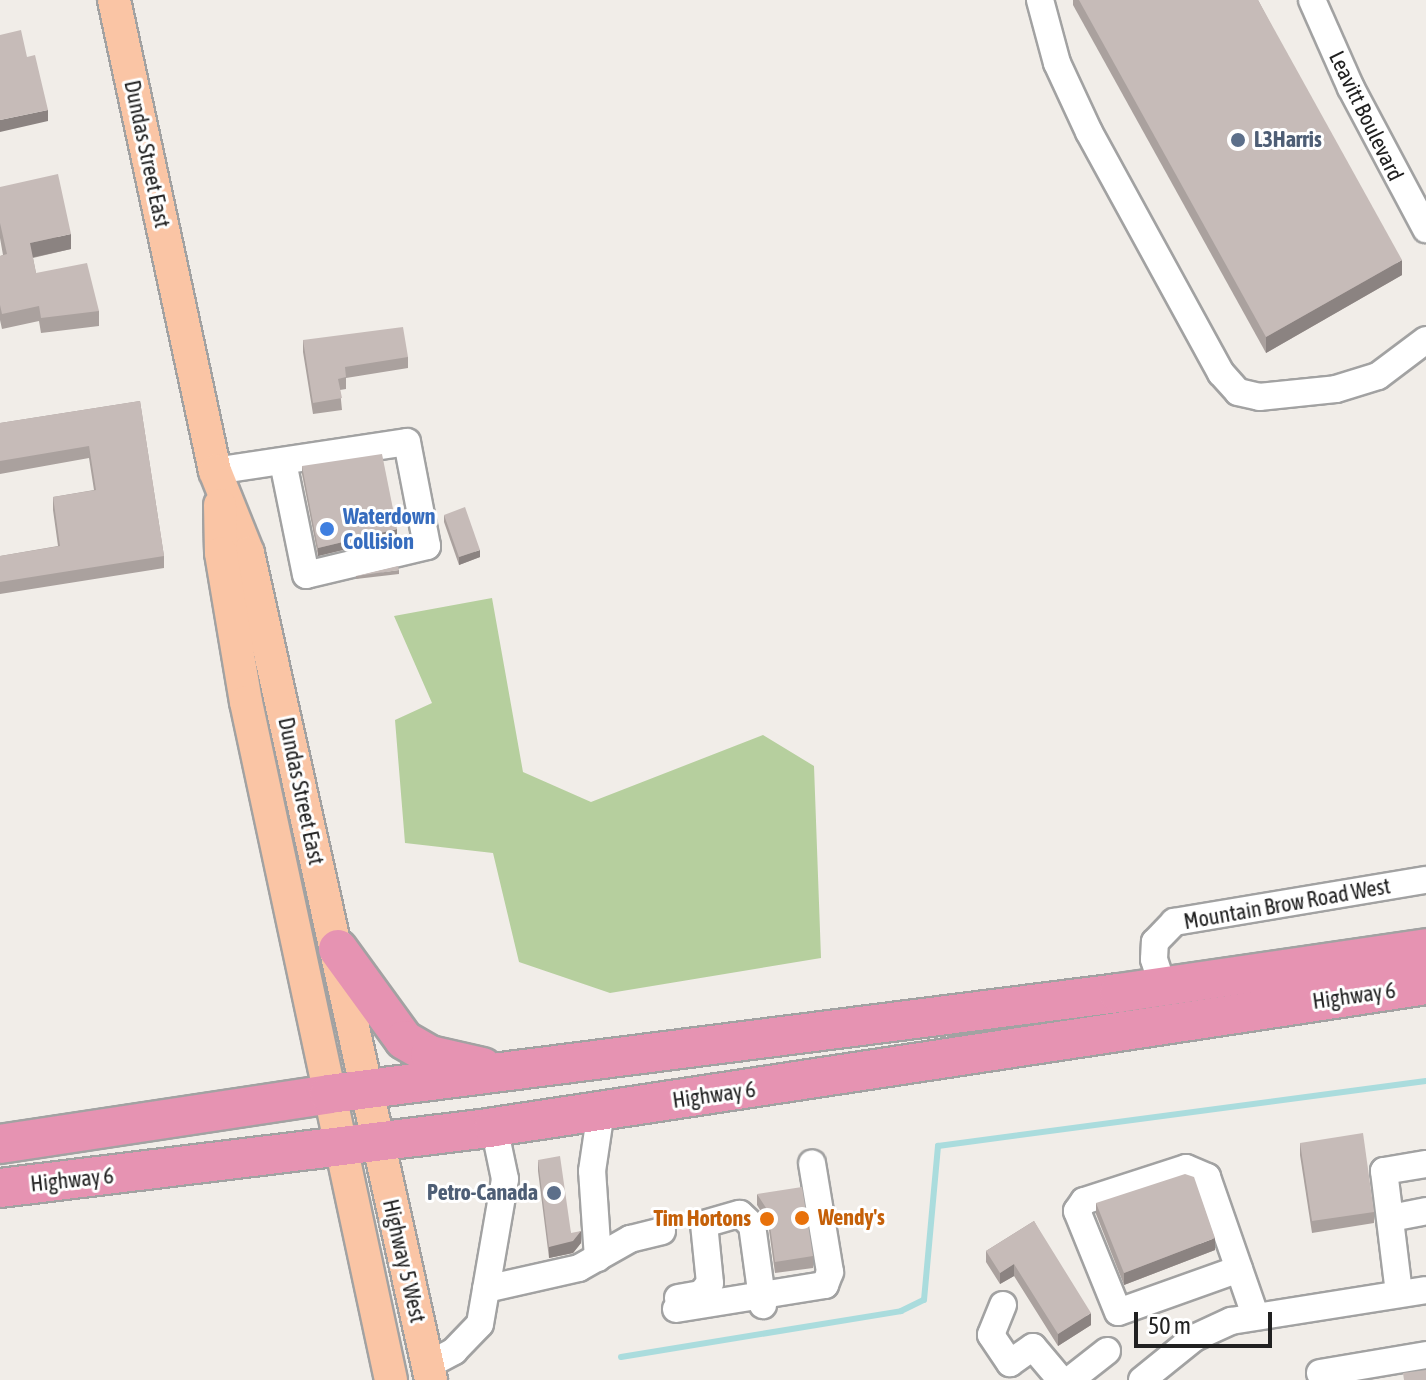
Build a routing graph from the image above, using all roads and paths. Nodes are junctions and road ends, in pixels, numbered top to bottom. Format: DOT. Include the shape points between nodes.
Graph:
graph roads {
  1 [pos="114,0"];
  2 [pos="1040,0"];
  3 [pos="1312,0"];
  4 [pos="1426,229"];
  5 [pos="1426,340"];
  6 [pos="283,462"];
  7 [pos="218,484"];
  8 [pos="1426,880"];
  9 [pos="1426,948"];
  10 [pos="338,949"];
  11 [pos="1426,985"];
  12 [pos="1163,987"];
  13 [pos="1121,1011"];
  14 [pos="505,1073"];
  15 [pos="367,1090"];
  16 [pos="329,1094"];
  17 [pos="601,1111"];
  18 [pos="494,1127"];
  19 [pos="378,1143"];
  20 [pos="0,1144"];
  21 [pos="340,1149"];
  22 [pos="812,1163"];
  23 [pos="1426,1164"];
  24 [pos="0,1188"];
  25 [pos="1426,1211"];
  26 [pos="1391,1218"];
  27 [pos="662,1231"];
  28 [pos="598,1258"];
  29 [pos="1239,1269"];
  30 [pos="486,1289"];
  31 [pos="1426,1290"];
  32 [pos="1399,1293"];
  33 [pos="762,1301"];
  34 [pos="1003,1305"];
  35 [pos="1255,1315"];
  36 [pos="1107,1351"];
  37 [pos="1426,1355"];
  38 [pos="429,1372"];
  39 [pos="1320,1373"];
  40 [pos="391,1380"];
  41 [pos="1061,1380"];
  42 [pos="1070,1380"];
  43 [pos="1142,1380"];
  1 -- 7 [label="main road, Dundas Street East"];
  2 -- 5 [label="street" via="1057,63 1089,132 1221,373 1238,392 1259,397 1336,389 1378,376"];
  3 -- 4 [label="street, Leavitt Boulevard" via="1351,88"];
  6 -- 6 [label="street" via="407,442 427,546 306,575"];
  6 -- 7 [label="street"];
  7 -- 10 [label="main road, Dundas Street East" via="248,553"];
  7 -- 16 [label="main road, Dundas Street East" via="221,553 246,702"];
  8 -- 12 [label="street, Mountain Brow Road West" via="1174,922 1155,942"];
  9 -- 12 [label="highway, Highway 6"];
  10 -- 14 [label="highway" via="404,1040 430,1055"];
  10 -- 15 [label="main road, Dundas Street East"];
  11 -- 13 [label="highway, Highway 6"];
  12 -- 13 [label="highway, Highway 6"];
  13 -- 14 [label="highway, Highway 6"];
  13 -- 17 [label="highway, Highway 6"];
  14 -- 15 [label="highway, Highway 6"];
  15 -- 16 [label="highway, Highway 6"];
  15 -- 19 [label="main road, Highway 5 West"];
  16 -- 20 [label="highway, Highway 6"];
  16 -- 21 [label="main road, Dundas Street East"];
  17 -- 18 [label="highway, Highway 6"];
  17 -- 28 [label="street" via="592,1171"];
  18 -- 19 [label="highway, Highway 6"];
  18 -- 30 [label="street" via="505,1179"];
  19 -- 21 [label="highway, Highway 6"];
  19 -- 38 [label="main road, Highway 5 West"];
  21 -- 24 [label="highway, Highway 6"];
  21 -- 40 [label="main road, Highway 5 West"];
  22 -- 33 [label="street" via="829,1281"];
  23 -- 26 [label="street" via="1384,1171"];
  25 -- 26 [label="street"];
  26 -- 32 [label="street"];
  27 -- 28 [label="street" via="630,1239"];
  28 -- 30 [label="street" via="579,1268"];
  29 -- 29 [label="street" via="1207,1177 1186,1168 1084,1201 1077,1211 1118,1312"];
  29 -- 35 [label="street"];
  30 -- 38 [label="street" via="480,1324"];
  31 -- 32 [label="street"];
  32 -- 35 [label="street"];
  33 -- 33 [label="street" via="752,1225 740,1214 704,1224 710,1283 701,1294 675,1304"];
  34 -- 41 [label="street" via="991,1335 1010,1363 1033,1347"];
  35 -- 43 [label="street" via="1194,1338"];
  36 -- 42 [label="street"];
  37 -- 39 [label="street"];
}
